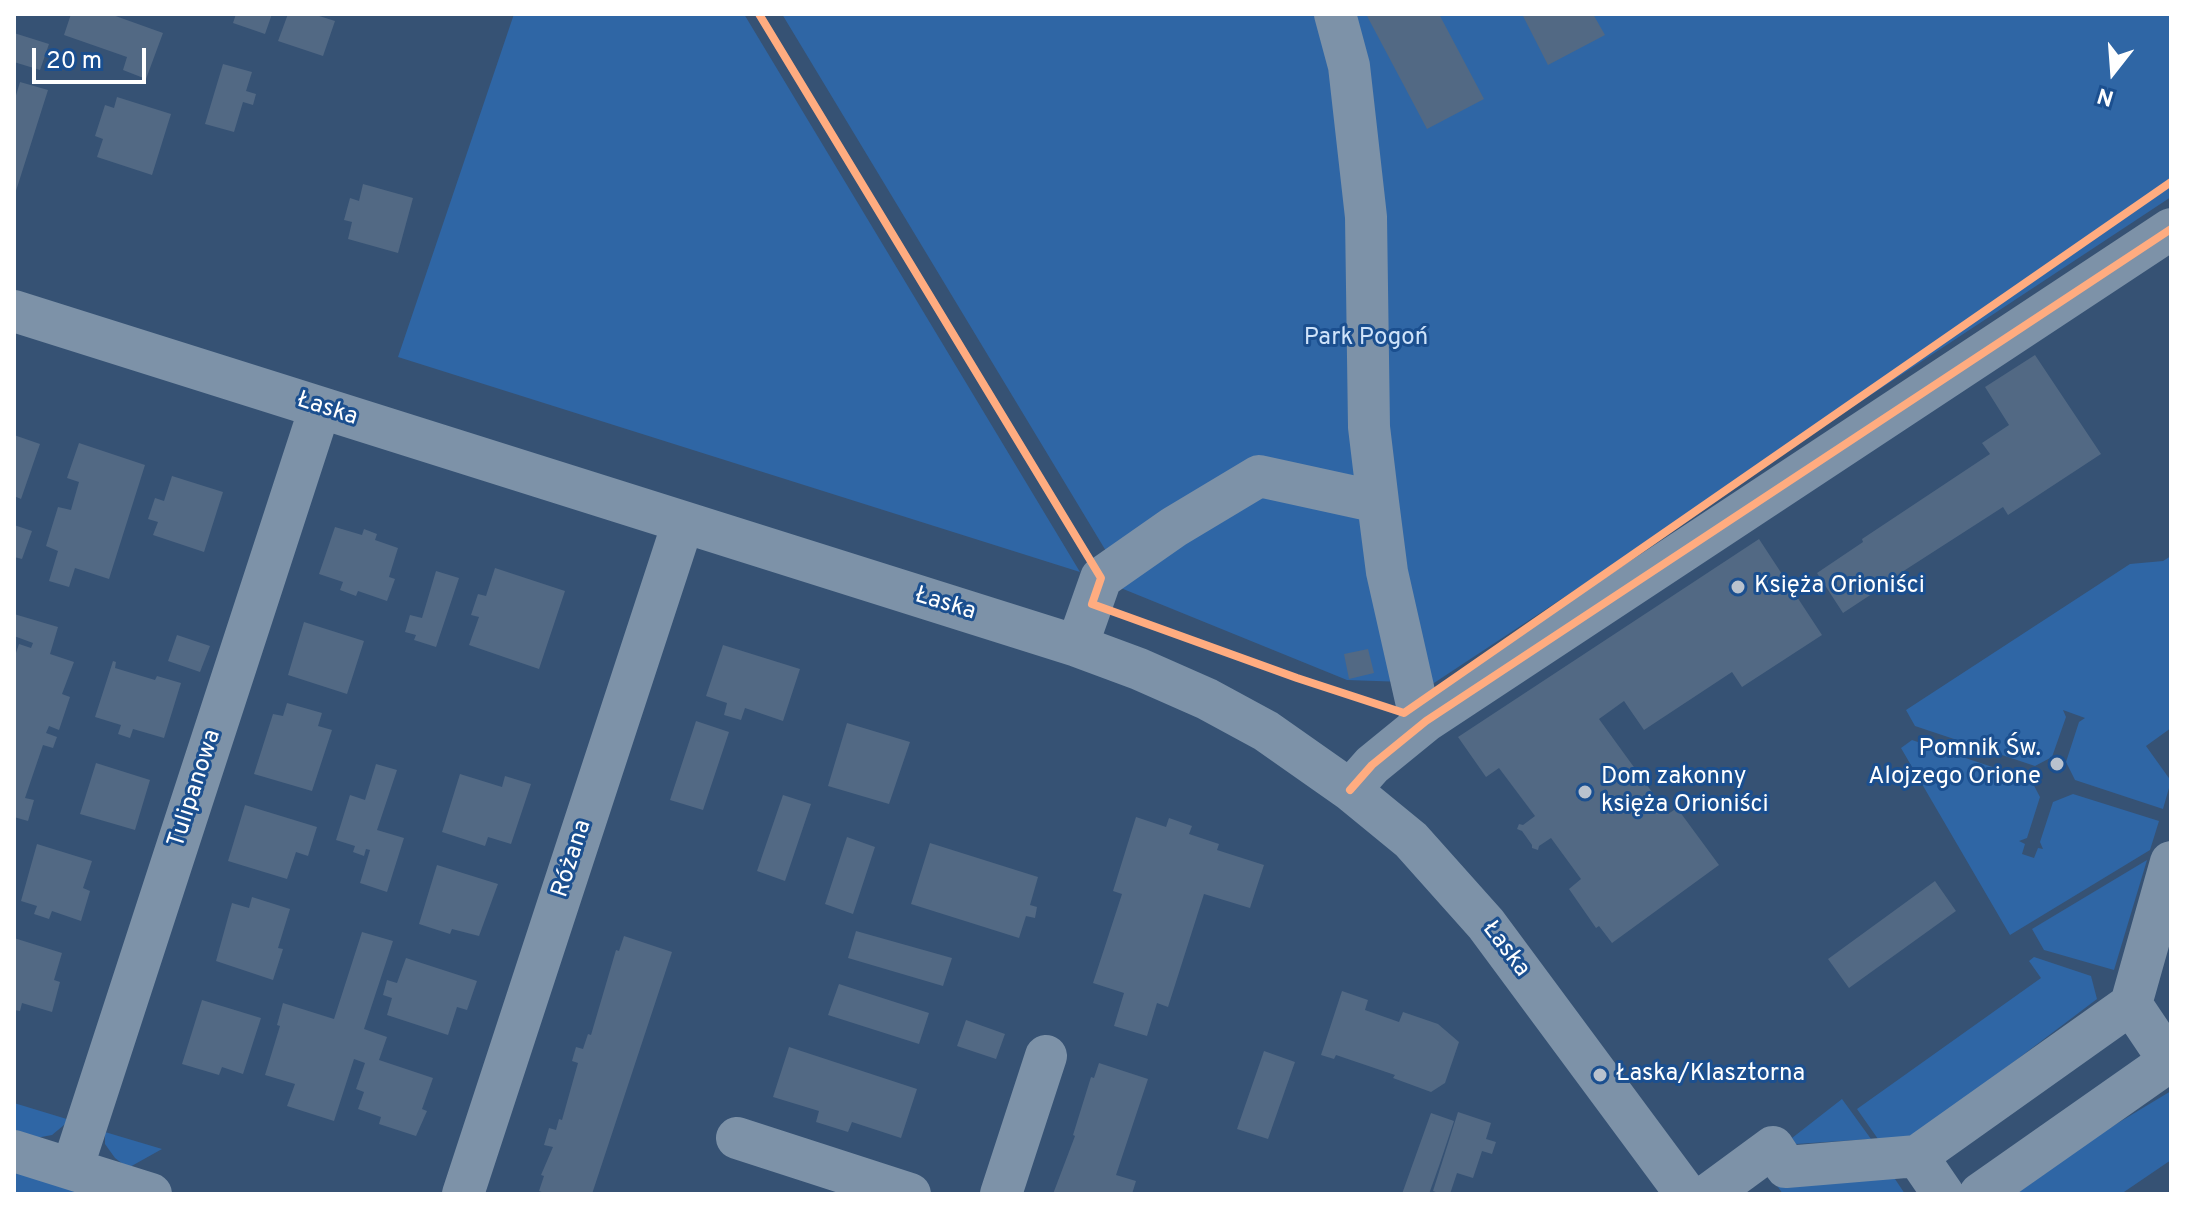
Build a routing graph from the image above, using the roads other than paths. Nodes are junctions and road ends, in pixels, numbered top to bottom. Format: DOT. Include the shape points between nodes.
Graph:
graph roads {
  1 [pos="1335,14"];
  2 [pos="2171,229"];
  3 [pos="14,311"];
  4 [pos="320,408"];
  5 [pos="1378,502"];
  6 [pos="683,523"];
  7 [pos="1077,646"];
  8 [pos="1426,721"];
  9 [pos="1350,790"];
  10 [pos="2171,862"];
  11 [pos="2131,1004"];
  12 [pos="1046,1056"];
  13 [pos="2170,1060"];
  14 [pos="737,1138"];
  15 [pos="14,1151"];
  16 [pos="1917,1156"];
  17 [pos="72,1169"];
  18 [pos="151,1194"];
  19 [pos="463,1194"];
  20 [pos="910,1194"];
  21 [pos="1001,1194"];
  22 [pos="1686,1194"];
  23 [pos="1709,1194"];
  24 [pos="1943,1194"];
  25 [pos="1980,1194"];
  1 -- 5 [label="street" via="1349,66 1366,217 1369,427"];
  2 -- 8 [label="street"];
  3 -- 4 [label="street, Łaska"];
  4 -- 6 [label="street, Łaska"];
  4 -- 17 [label="street, Tulipanowa"];
  5 -- 7 [label="street" via="1259,476 1101,578"];
  5 -- 8 [label="street" via="1394,602 1417,705"];
  6 -- 7 [label="street, Łaska"];
  6 -- 19 [label="street, Różana"];
  7 -- 9 [label="street, Łaska" via="1207,699 1266,731"];
  8 -- 9 [label="street"];
  9 -- 22 [label="street, Łaska" via="1411,840 1486,924"];
  10 -- 11 [label="street"];
  11 -- 13 [label="street"];
  11 -- 16 [label="street"];
  12 -- 21 [label="street"];
  13 -- 25 [label="street"];
  14 -- 20 [label="street"];
  15 -- 17 [label="street"];
  16 -- 23 [label="street" via="1786,1167 1773,1147"];
  16 -- 24 [label="street"];
  17 -- 18 [label="street"];
}
